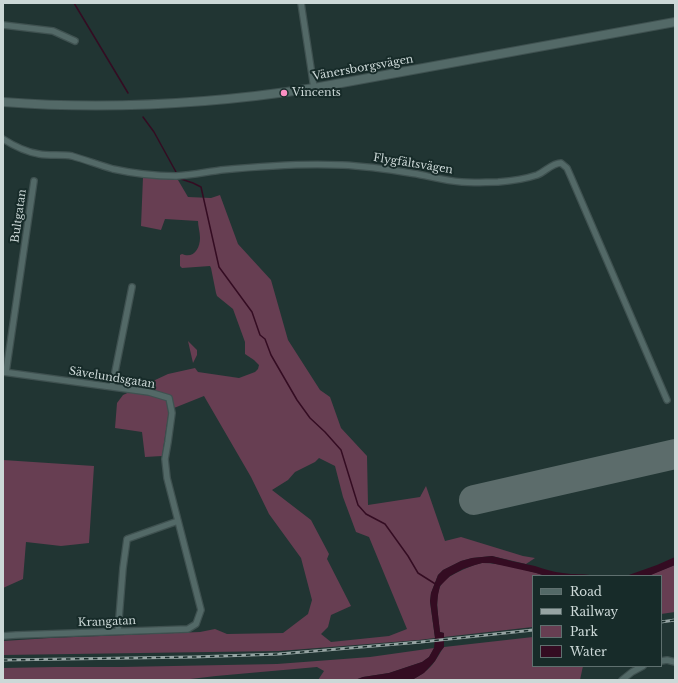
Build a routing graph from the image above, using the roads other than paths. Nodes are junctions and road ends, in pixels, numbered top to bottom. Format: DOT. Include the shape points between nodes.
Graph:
graph roads {
  1 [pos="301,3"];
  2 [pos="675,22"];
  3 [pos="3,25"];
  4 [pos="74,40"];
  5 [pos="314,88"];
  6 [pos="3,102"];
  7 [pos="3,139"];
  8 [pos="34,181"];
  9 [pos="132,287"];
  10 [pos="4,372"];
  11 [pos="112,387"];
  12 [pos="667,400"];
  13 [pos="178,521"];
  14 [pos="201,610"];
  15 [pos="118,632"];
  16 [pos="3,636"];
  17 [pos="662,661"];
  18 [pos="675,662"];
  19 [pos="641,667"];
  20 [pos="622,680"];
  1 -- 5 [label="street"];
  2 -- 5 [label="main road, Vänersborgsvägen"];
  3 -- 4 [label="street" via="53,31"];
  5 -- 6 [label="main road, Vänersborgsvägen" via="237,98 146,105 73,106"];
  7 -- 12 [label="street, Flygfältsvägen" via="31,152 70,156 128,172 165,175 333,164 381,168 463,182 501,182 530,177 561,163 567,168"];
  8 -- 10 [label="street, Bultgatan"];
  9 -- 11 [label="street"];
  10 -- 11 [label="street, Sävelundsgatan"];
  11 -- 13 [label="street, Sävelundsgatan" via="149,392 169,398 172,412 165,459"];
  13 -- 14 [label="street, Sävelundsgatan"];
  13 -- 15 [label="street" via="127,539"];
  14 -- 15 [label="street, Krangatan" via="196,624 188,629"];
  15 -- 16 [label="street, Krangatan"];
  17 -- 18 [label="street"];
  19 -- 20 [label="street"];
}
